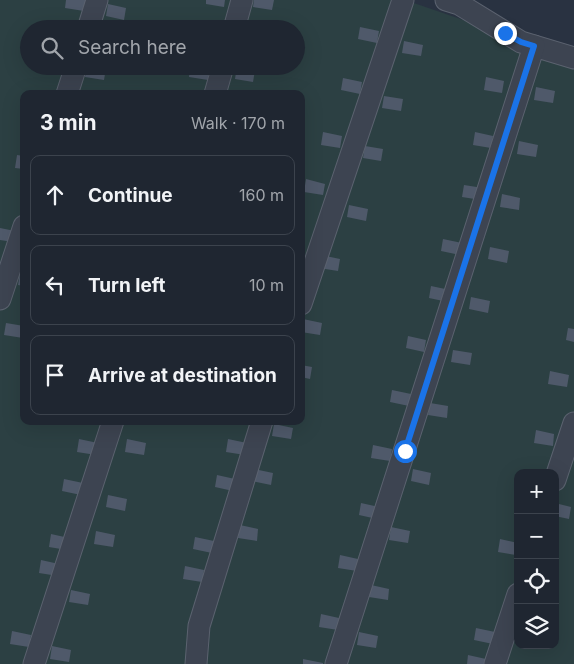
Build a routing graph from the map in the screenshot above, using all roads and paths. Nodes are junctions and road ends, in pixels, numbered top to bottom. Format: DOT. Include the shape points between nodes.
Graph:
graph roads {
  1 [pos="97,0"];
  2 [pos="242,0"];
  3 [pos="403,0"];
  4 [pos="446,0"];
  5 [pos="91,20"];
  6 [pos="236,20"];
  7 [pos="534,46"];
  8 [pos="574,58"];
  9 [pos="73,75"];
  10 [pos="220,75"];
  11 [pos="68,90"];
  12 [pos="216,90"];
  13 [pos="20,238"];
  14 [pos="305,292"];
  15 [pos="0,299"];
  16 [pos="574,422"];
  17 [pos="112,425"];
  18 [pos="261,425"];
  19 [pos="559,469"];
  20 [pos="515,604"];
  21 [pos="34,664"];
  22 [pos="196,664"];
  23 [pos="336,664"];
  24 [pos="495,664"];
  1 -- 5 [label="street"];
  2 -- 6 [label="street"];
  3 -- 14 [label="street"];
  4 -- 7 [label="street"];
  7 -- 8 [label="street"];
  7 -- 23 [label="street"];
  9 -- 11 [label="street"];
  10 -- 12 [label="street"];
  13 -- 15 [label="street"];
  16 -- 19 [label="street"];
  17 -- 21 [label="street"];
  18 -- 22 [label="street" via="199,626"];
  20 -- 24 [label="street"];
}
